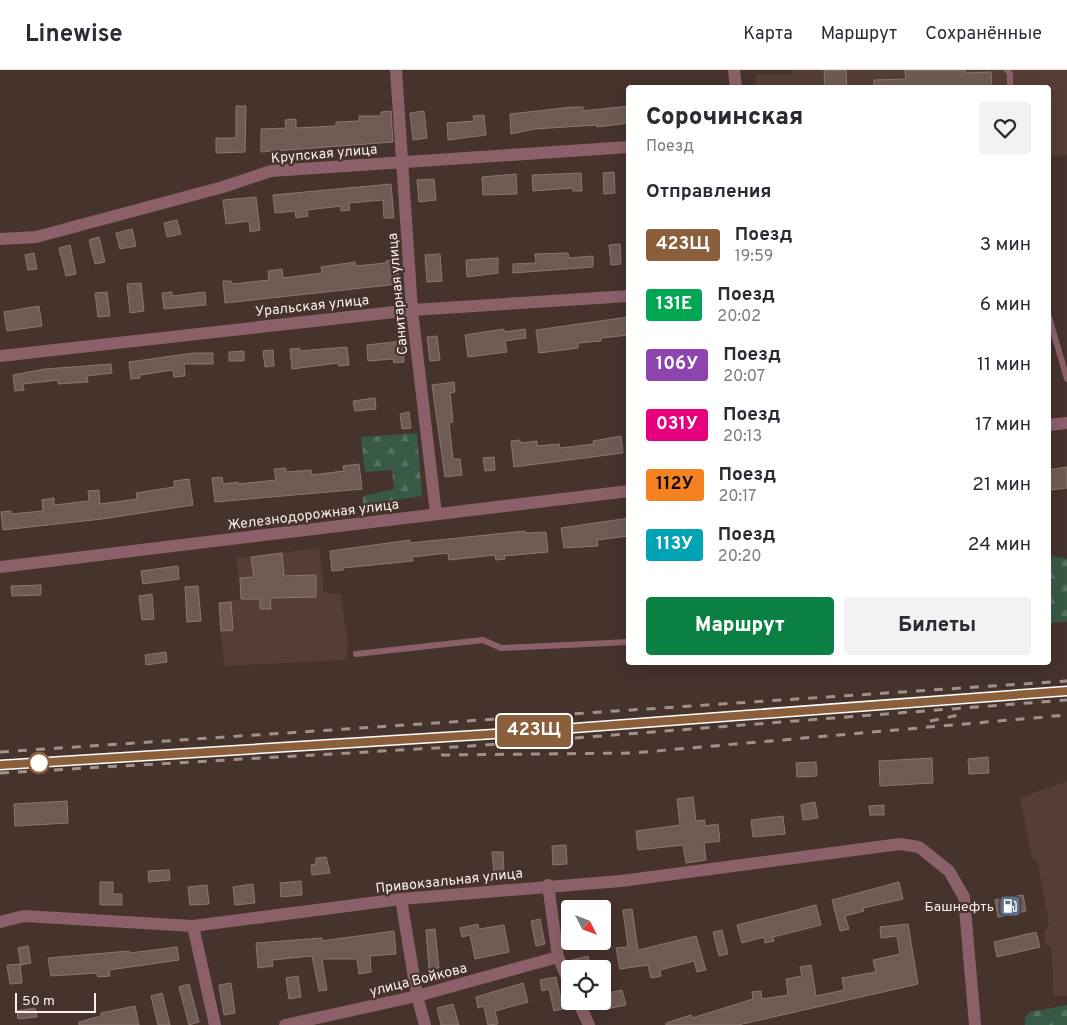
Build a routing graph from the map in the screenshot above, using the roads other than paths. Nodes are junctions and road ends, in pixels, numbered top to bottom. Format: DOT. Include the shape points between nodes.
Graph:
graph roads {
  1 [pos="396,70"];
  2 [pos="734,70"];
  3 [pos="1007,70"];
  4 [pos="736,85"];
  5 [pos="1010,85"];
  6 [pos="626,147"];
  7 [pos="402,162"];
  8 [pos="0,239"];
  9 [pos="626,296"];
  10 [pos="412,310"];
  11 [pos="1051,324"];
  12 [pos="0,356"];
  13 [pos="1067,379"];
  14 [pos="1067,423"];
  15 [pos="1051,425"];
  16 [pos="626,491"];
  17 [pos="436,514"];
  18 [pos="0,567"];
  19 [pos="626,642"];
  20 [pos="356,654"];
  21 [pos="548,886"];
  22 [pos="401,899"];
  23 [pos="0,922"];
  24 [pos="193,926"];
  25 [pos="558,957"];
  26 [pos="561,964"];
  27 [pos="417,996"];
  28 [pos="582,1010"];
  29 [pos="215,1025"];
  30 [pos="285,1025"];
  31 [pos="424,1025"];
  32 [pos="589,1025"];
  33 [pos="975,1025"];
  1 -- 7 [label="street, Санитарная улица"];
  2 -- 4 [label="street"];
  3 -- 5 [label="lane"];
  6 -- 7 [label="street, Крупская улица"];
  7 -- 8 [label="street, Крупская улица" via="270,170 223,187 36,237"];
  7 -- 10 [label="street, Санитарная улица"];
  9 -- 10 [label="street, Уральская улица"];
  10 -- 12 [label="street, Уральская улица"];
  10 -- 17 [label="street, Санитарная улица"];
  11 -- 13 [label="lane"];
  14 -- 15 [label="street"];
  16 -- 17 [label="street, Железнодорожная улица"];
  17 -- 18 [label="street, Железнодорожная улица"];
  19 -- 20 [label="lane" via="501,648 483,640"];
  21 -- 22 [label="street, Привокзальная улица"];
  21 -- 25 [label="street"];
  21 -- 33 [label="street, Привокзальная улица" via="621,881 900,844 919,847 949,871 964,897"];
  22 -- 24 [label="street, Привокзальная улица"];
  22 -- 27 [label="street"];
  23 -- 24 [label="street, Привокзальная улица" via="24,916"];
  24 -- 29 [label="street"];
  25 -- 26 [label="street"];
  25 -- 27 [label="street, улица Войкова"];
  27 -- 30 [label="street, улица Войкова"];
  27 -- 31 [label="street"];
  28 -- 32 [label="street"];
}
